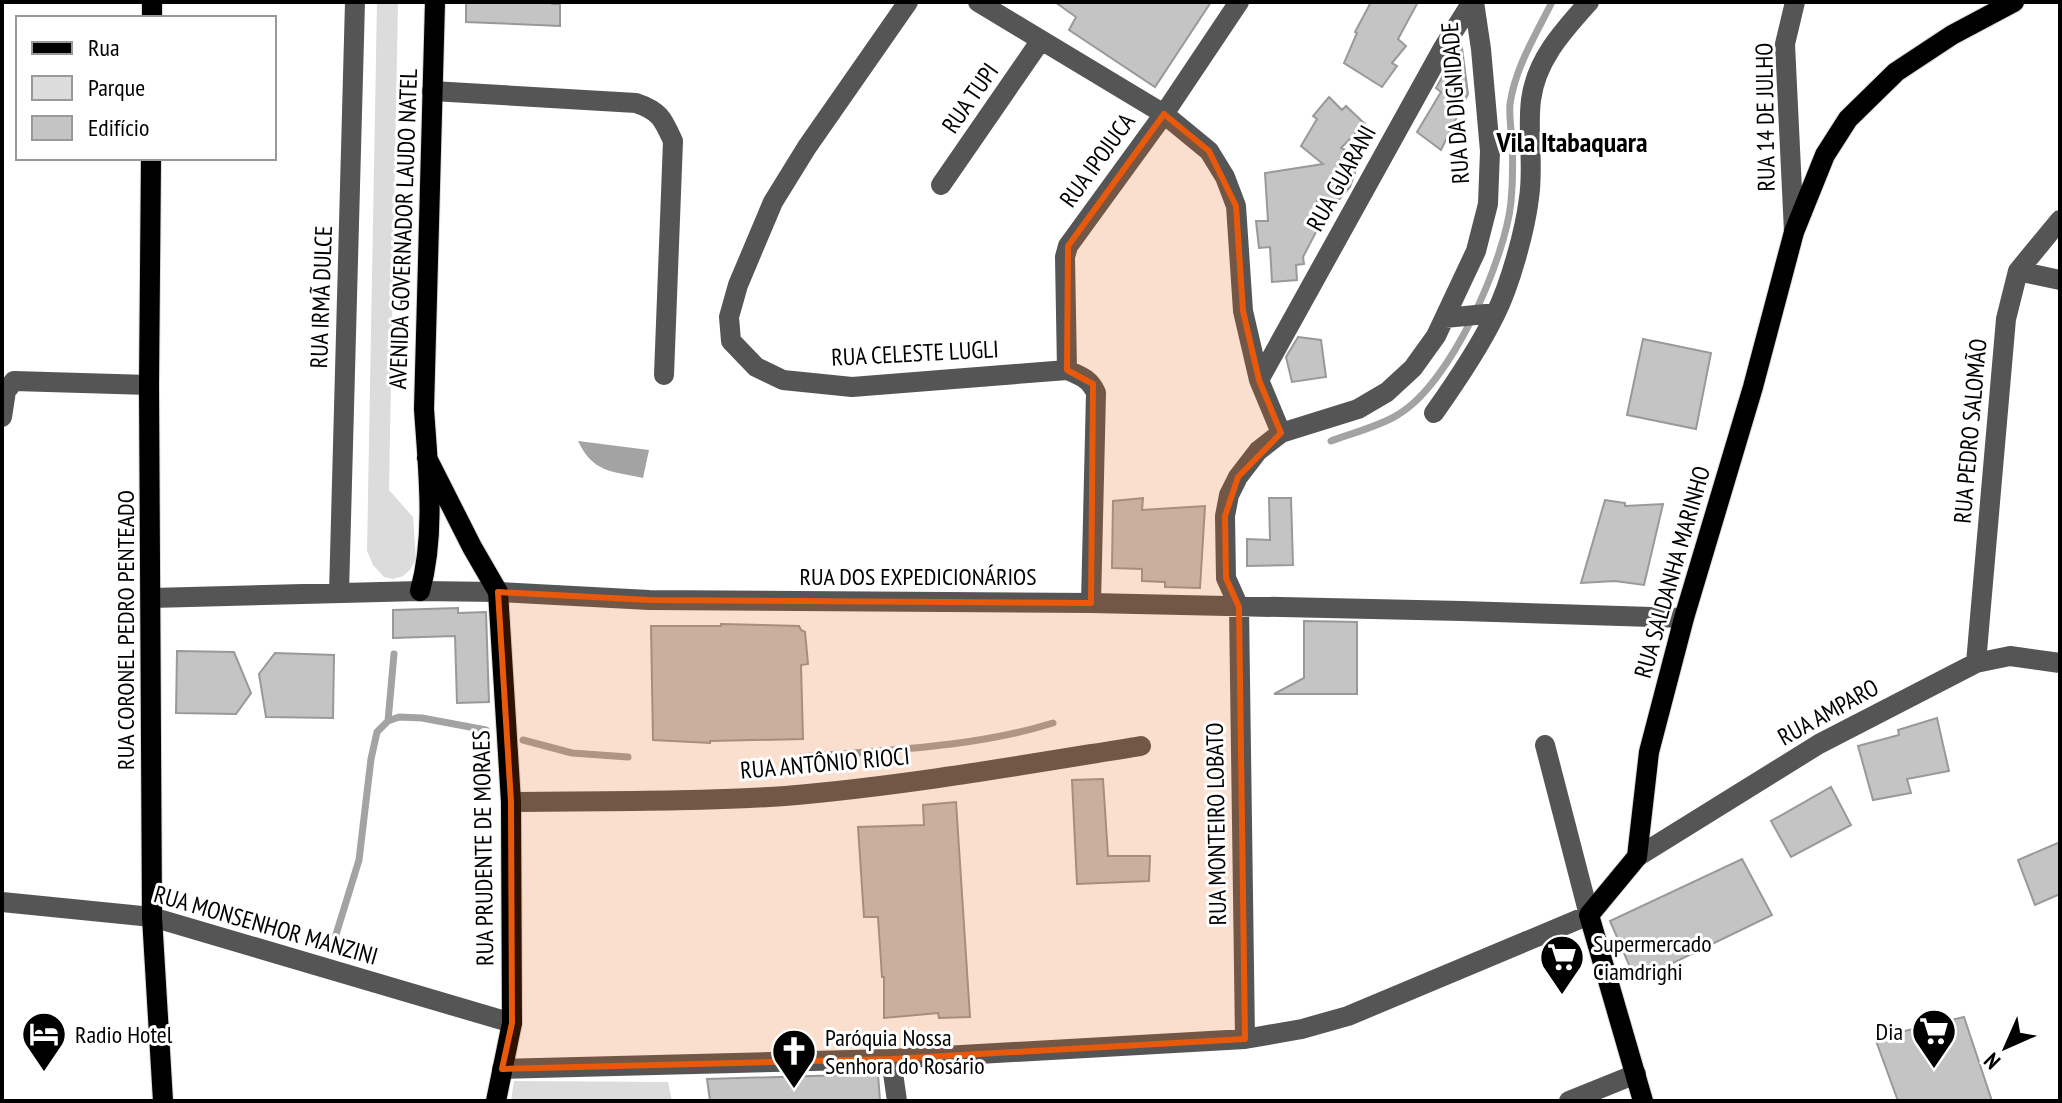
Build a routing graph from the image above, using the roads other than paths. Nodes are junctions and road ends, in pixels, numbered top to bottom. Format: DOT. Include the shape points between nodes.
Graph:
graph roads {
  1 [pos="355,2"];
  2 [pos="435,2"];
  3 [pos="908,2"];
  4 [pos="978,2"];
  5 [pos="1239,2"];
  6 [pos="1473,2"];
  7 [pos="1589,2"];
  8 [pos="1795,2"];
  9 [pos="2014,2"];
  10 [pos="1041,40"];
  11 [pos="432,91"];
  12 [pos="1164,114"];
  13 [pos="151,160"];
  14 [pos="941,185"];
  15 [pos="2060,220"];
  16 [pos="1794,232"];
  17 [pos="2018,271"];
  18 [pos="2060,280"];
  19 [pos="1493,314"];
  20 [pos="1450,318"];
  21 [pos="1067,370"];
  22 [pos="664,375"];
  23 [pos="1259,380"];
  24 [pos="149,385"];
  25 [pos="1434,413"];
  26 [pos="2,417"];
  27 [pos="1281,433"];
  28 [pos="427,458"];
  29 [pos="420,591"];
  30 [pos="498,592"];
  31 [pos="339,593"];
  32 [pos="152,598"];
  33 [pos="1091,603"];
  34 [pos="1239,607"];
  35 [pos="1684,618"];
  36 [pos="1976,663"];
  37 [pos="2060,663"];
  38 [pos="1545,745"];
  39 [pos="1141,746"];
  40 [pos="511,802"];
  41 [pos="1637,857"];
  42 [pos="2,902"];
  43 [pos="1589,915"];
  44 [pos="152,917"];
  45 [pos="512,1023"];
  46 [pos="1245,1039"];
  47 [pos="891,1059"];
  48 [pos="502,1069"];
  49 [pos="1636,1074"];
  50 [pos="163,1101"];
  51 [pos="496,1101"];
  52 [pos="897,1101"];
  53 [pos="1569,1101"];
  54 [pos="1643,1101"];
  1 -- 31 [label="street, RUA IRMÃ DULCE"];
  2 -- 11 [label="main road, AVENIDA GOVERNADOR LAUDO NATEL"];
  3 -- 21 [label="street, RUA CELESTE LUGLI" via="773,202 738,285 729,317 731,341 756,367 783,380 852,387"];
  4 -- 10 [label="street"];
  5 -- 12 [label="street, RUA IPOJUCA"];
  6 -- 20 [label="street, RUA DA DIGNIDADE" via="1490,151 1488,204"];
  6 -- 23 [label="street, RUA GUARANI"];
  7 -- 19 [label="street" via="1557,38 1537,72 1531,101 1530,197 1517,254"];
  8 -- 16 [label="street, RUA 14 DE JULHO" via="1785,44"];
  9 -- 16 [label="main road, RUA SALDANHA MARINHO" via="1896,72 1848,119 1825,155"];
  10 -- 12 [label="street"];
  10 -- 14 [label="street, RUA TUPI"];
  11 -- 22 [label="street" via="636,103 662,117 673,141"];
  11 -- 28 [label="main road, AVENIDA GOVERNADOR LAUDO NATEL"];
  12 -- 21 [label="street, RUA IPOJUCA" via="1068,246"];
  12 -- 23 [label="street" via="1209,151 1236,206 1243,311"];
  13 -- 24 [label="main road, RUA CORONEL PEDRO PENTEADO"];
  15 -- 17 [label="street, RUA PEDRO SALOMÃO"];
  16 -- 35 [label="main road, RUA SALDANHA MARINHO"];
  17 -- 18 [label="street"];
  17 -- 36 [label="street, RUA PEDRO SALOMÃO" via="2006,319"];
  19 -- 20 [label="street"];
  19 -- 25 [label="street"];
  20 -- 27 [label="street, RUA DA DIGNIDADE" via="1413,368 1387,392 1358,409"];
  21 -- 33 [label="street" via="1086,378 1096,393"];
  23 -- 27 [label="street"];
  24 -- 26 [label="street" via="14,381 6,391"];
  24 -- 32 [label="main road, RUA CORONEL PEDRO PENTEADO"];
  27 -- 34 [label="street, RUA MONTEIRO LOBATO" via="1258,451 1229,495 1226,578"];
  28 -- 29 [label="main road, AVENIDA GOVERNADOR LAUDO NATEL" via="429,540"];
  28 -- 30 [label="main road, AVENIDA GOVERNADOR LAUDO NATEL"];
  29 -- 30 [label="street, RUA DOS EXPEDICIONÁRIOS"];
  29 -- 31 [label="street, RUA DOS EXPEDICIONÁRIOS"];
  30 -- 33 [label="street, RUA DOS EXPEDICIONÁRIOS" via="649,600"];
  30 -- 40 [label="main road, RUA PRUDENTE DE MORAES"];
  31 -- 32 [label="street, RUA DOS EXPEDICIONÁRIOS"];
  32 -- 44 [label="main road, RUA CORONEL PEDRO PENTEADO"];
  33 -- 34 [label="street, RUA DOS EXPEDICIONÁRIOS"];
  34 -- 35 [label="street, RUA DOS EXPEDICIONÁRIOS"];
  34 -- 46 [label="street, RUA MONTEIRO LOBATO"];
  35 -- 41 [label="main road, RUA SALDANHA MARINHO" via="1649,752"];
  36 -- 37 [label="street, RUA AMPARO" via="2010,656"];
  36 -- 41 [label="street, RUA AMPARO" via="1819,744"];
  38 -- 43 [label="street"];
  39 -- 40 [label="street, RUA ANTÔNIO RIOCI" via="785,796"];
  40 -- 45 [label="main road, RUA PRUDENTE DE MORAES"];
  41 -- 43 [label="main road"];
  42 -- 44 [label="street, RUA MONSENHOR MANZINI"];
  43 -- 46 [label="street" via="1348,1016"];
  43 -- 49 [label="main road"];
  44 -- 45 [label="street, RUA MONSENHOR MANZINI"];
  44 -- 50 [label="main road, RUA CORONEL PEDRO PENTEADO"];
  45 -- 48 [label="main road, RUA PRUDENTE DE MORAES"];
  46 -- 47 [label="street"];
  47 -- 48 [label="street"];
  47 -- 52 [label="street"];
  48 -- 51 [label="main road, RUA PRUDENTE DE MORAES"];
  49 -- 53 [label="street"];
  49 -- 54 [label="main road"];
}
